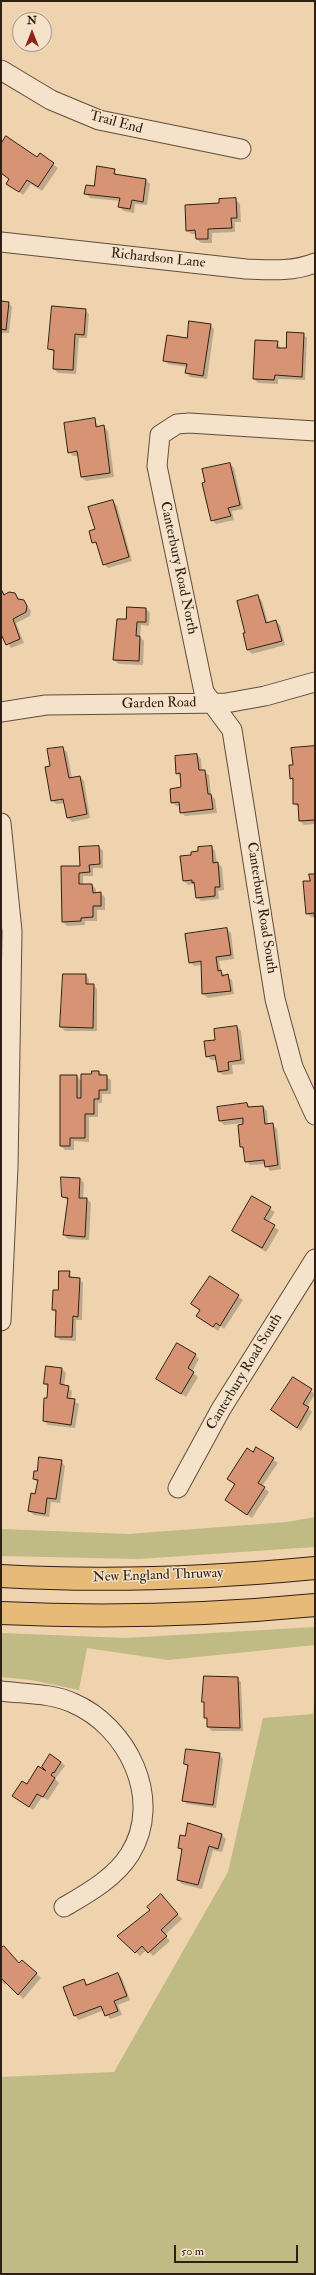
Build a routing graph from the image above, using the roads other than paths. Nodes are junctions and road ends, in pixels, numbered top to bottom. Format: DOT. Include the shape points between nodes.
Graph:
graph roads {
  1 [pos="1,70"];
  2 [pos="241,149"];
  3 [pos="1,242"];
  4 [pos="315,263"];
  5 [pos="315,430"];
  6 [pos="315,682"];
  7 [pos="210,703"];
  8 [pos="1,712"];
  9 [pos="1,823"];
  10 [pos="7,932"];
  11 [pos="315,1115"];
  12 [pos="4,1168"];
  13 [pos="315,1259"];
  14 [pos="1,1321"];
  15 [pos="178,1488"];
  16 [pos="315,1568"];
  17 [pos="1,1576"];
  18 [pos="315,1605"];
  19 [pos="1,1613"];
  20 [pos="1,1691"];
  21 [pos="64,1907"];
  1 -- 2 [label="street, Trail End" via="51,100 99,120"];
  3 -- 4 [label="street, Richardson Lane" via="246,269 284,270 304,268"];
  5 -- 7 [label="street, Canterbury Road North" via="189,423 177,424 160,435 157,466 204,692"];
  6 -- 7 [label="street, Garden Road" via="265,696 226,703"];
  7 -- 8 [label="street, Garden Road" via="46,706"];
  7 -- 11 [label="street, Canterbury Road South" via="232,730 275,999 293,1067"];
  9 -- 10 [label="street"];
  10 -- 12 [label="street"];
  12 -- 14 [label="street"];
  13 -- 15 [label="street, Canterbury Road South" via="221,1409"];
  16 -- 17 [label="highway, New England Thruway" via="193,1577"];
  18 -- 19 [label="highway" via="144,1615"];
  20 -- 21 [label="street" via="53,1697 88,1710 118,1736 129,1752 136,1770 142,1814 139,1834 130,1854 115,1872 94,1889"];
}
